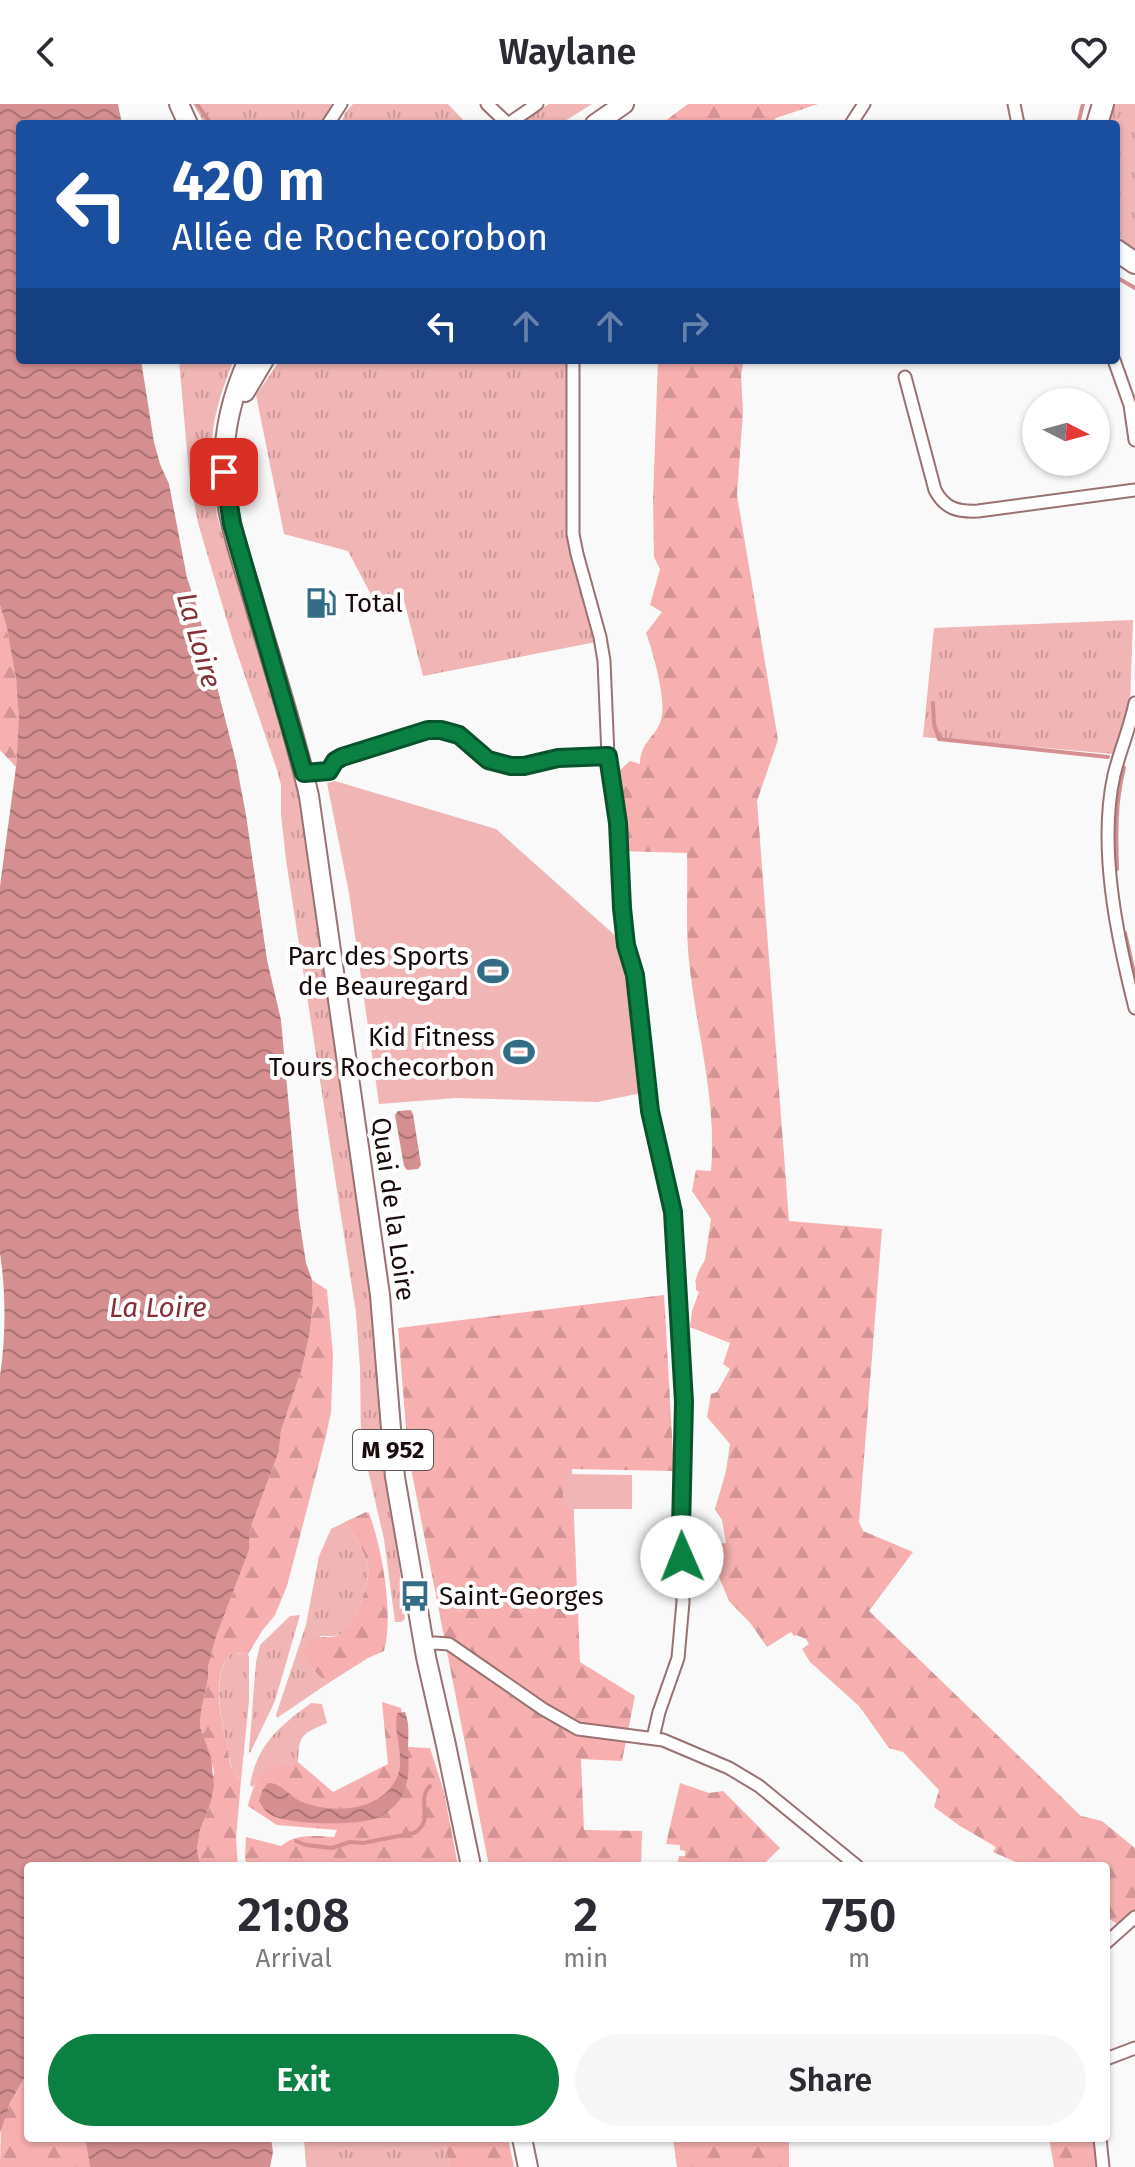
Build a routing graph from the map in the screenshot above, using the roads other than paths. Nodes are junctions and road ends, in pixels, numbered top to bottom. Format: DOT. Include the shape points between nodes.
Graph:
graph roads {
  1 [pos="487,104"];
  2 [pos="537,104"];
  3 [pos="624,104"];
  4 [pos="504,120"];
  5 [pos="514,120"];
  6 [pos="601,120"];
  7 [pos="246,364"];
  8 [pos="262,364"];
  9 [pos="573,364"];
  10 [pos="1115,364"];
  11 [pos="905,377"];
  12 [pos="228,422"];
  13 [pos="1135,440"];
  14 [pos="1135,490"];
  15 [pos="1135,703"];
  16 [pos="609,760"];
  17 [pos="304,773"];
  18 [pos="1135,1008"];
  19 [pos="423,1645"];
  20 [pos="653,1738"];
  21 [pos="470,1862"];
  22 [pos="852,1862"];
  23 [pos="1135,1917"];
  24 [pos="1110,1939"];
  25 [pos="1135,2048"];
  26 [pos="1110,2057"];
  27 [pos="523,2142"];
  28 [pos="1100,2142"];
  29 [pos="528,2167"];
  30 [pos="1103,2167"];
  1 -- 4 [label="street"];
  2 -- 5 [label="street"];
  3 -- 6 [label="main road"];
  7 -- 12 [label="main road, M 952"];
  8 -- 12 [label="main road, M 952"];
  9 -- 16 [label="street" via="573,534 604,661"];
  10 -- 13 [label="street"];
  11 -- 14 [label="street" via="935,490 948,507 978,511"];
  12 -- 17 [label="main road, Quai de la Loire / M 952" via="224,472 232,524"];
  15 -- 18 [label="street" via="1114,774 1110,816 1115,919"];
  16 -- 17 [label="street" via="558,758 511,766 488,760 459,735 428,730 342,757 329,771"];
  16 -- 20 [label="street" via="626,945 637,988 650,1111 673,1212 684,1402 681,1636"];
  17 -- 19 [label="main road, Quai de la Loire / M 952" via="380,1295 395,1477"];
  19 -- 20 [label="street" via="449,1644 578,1729"];
  19 -- 21 [label="main road, Quai de la Loire / M 952"];
  20 -- 22 [label="street" via="717,1762 759,1786"];
  23 -- 24 [label="street"];
  25 -- 26 [label="street"];
  27 -- 29 [label="main road"];
  28 -- 30 [label="street"];
}
